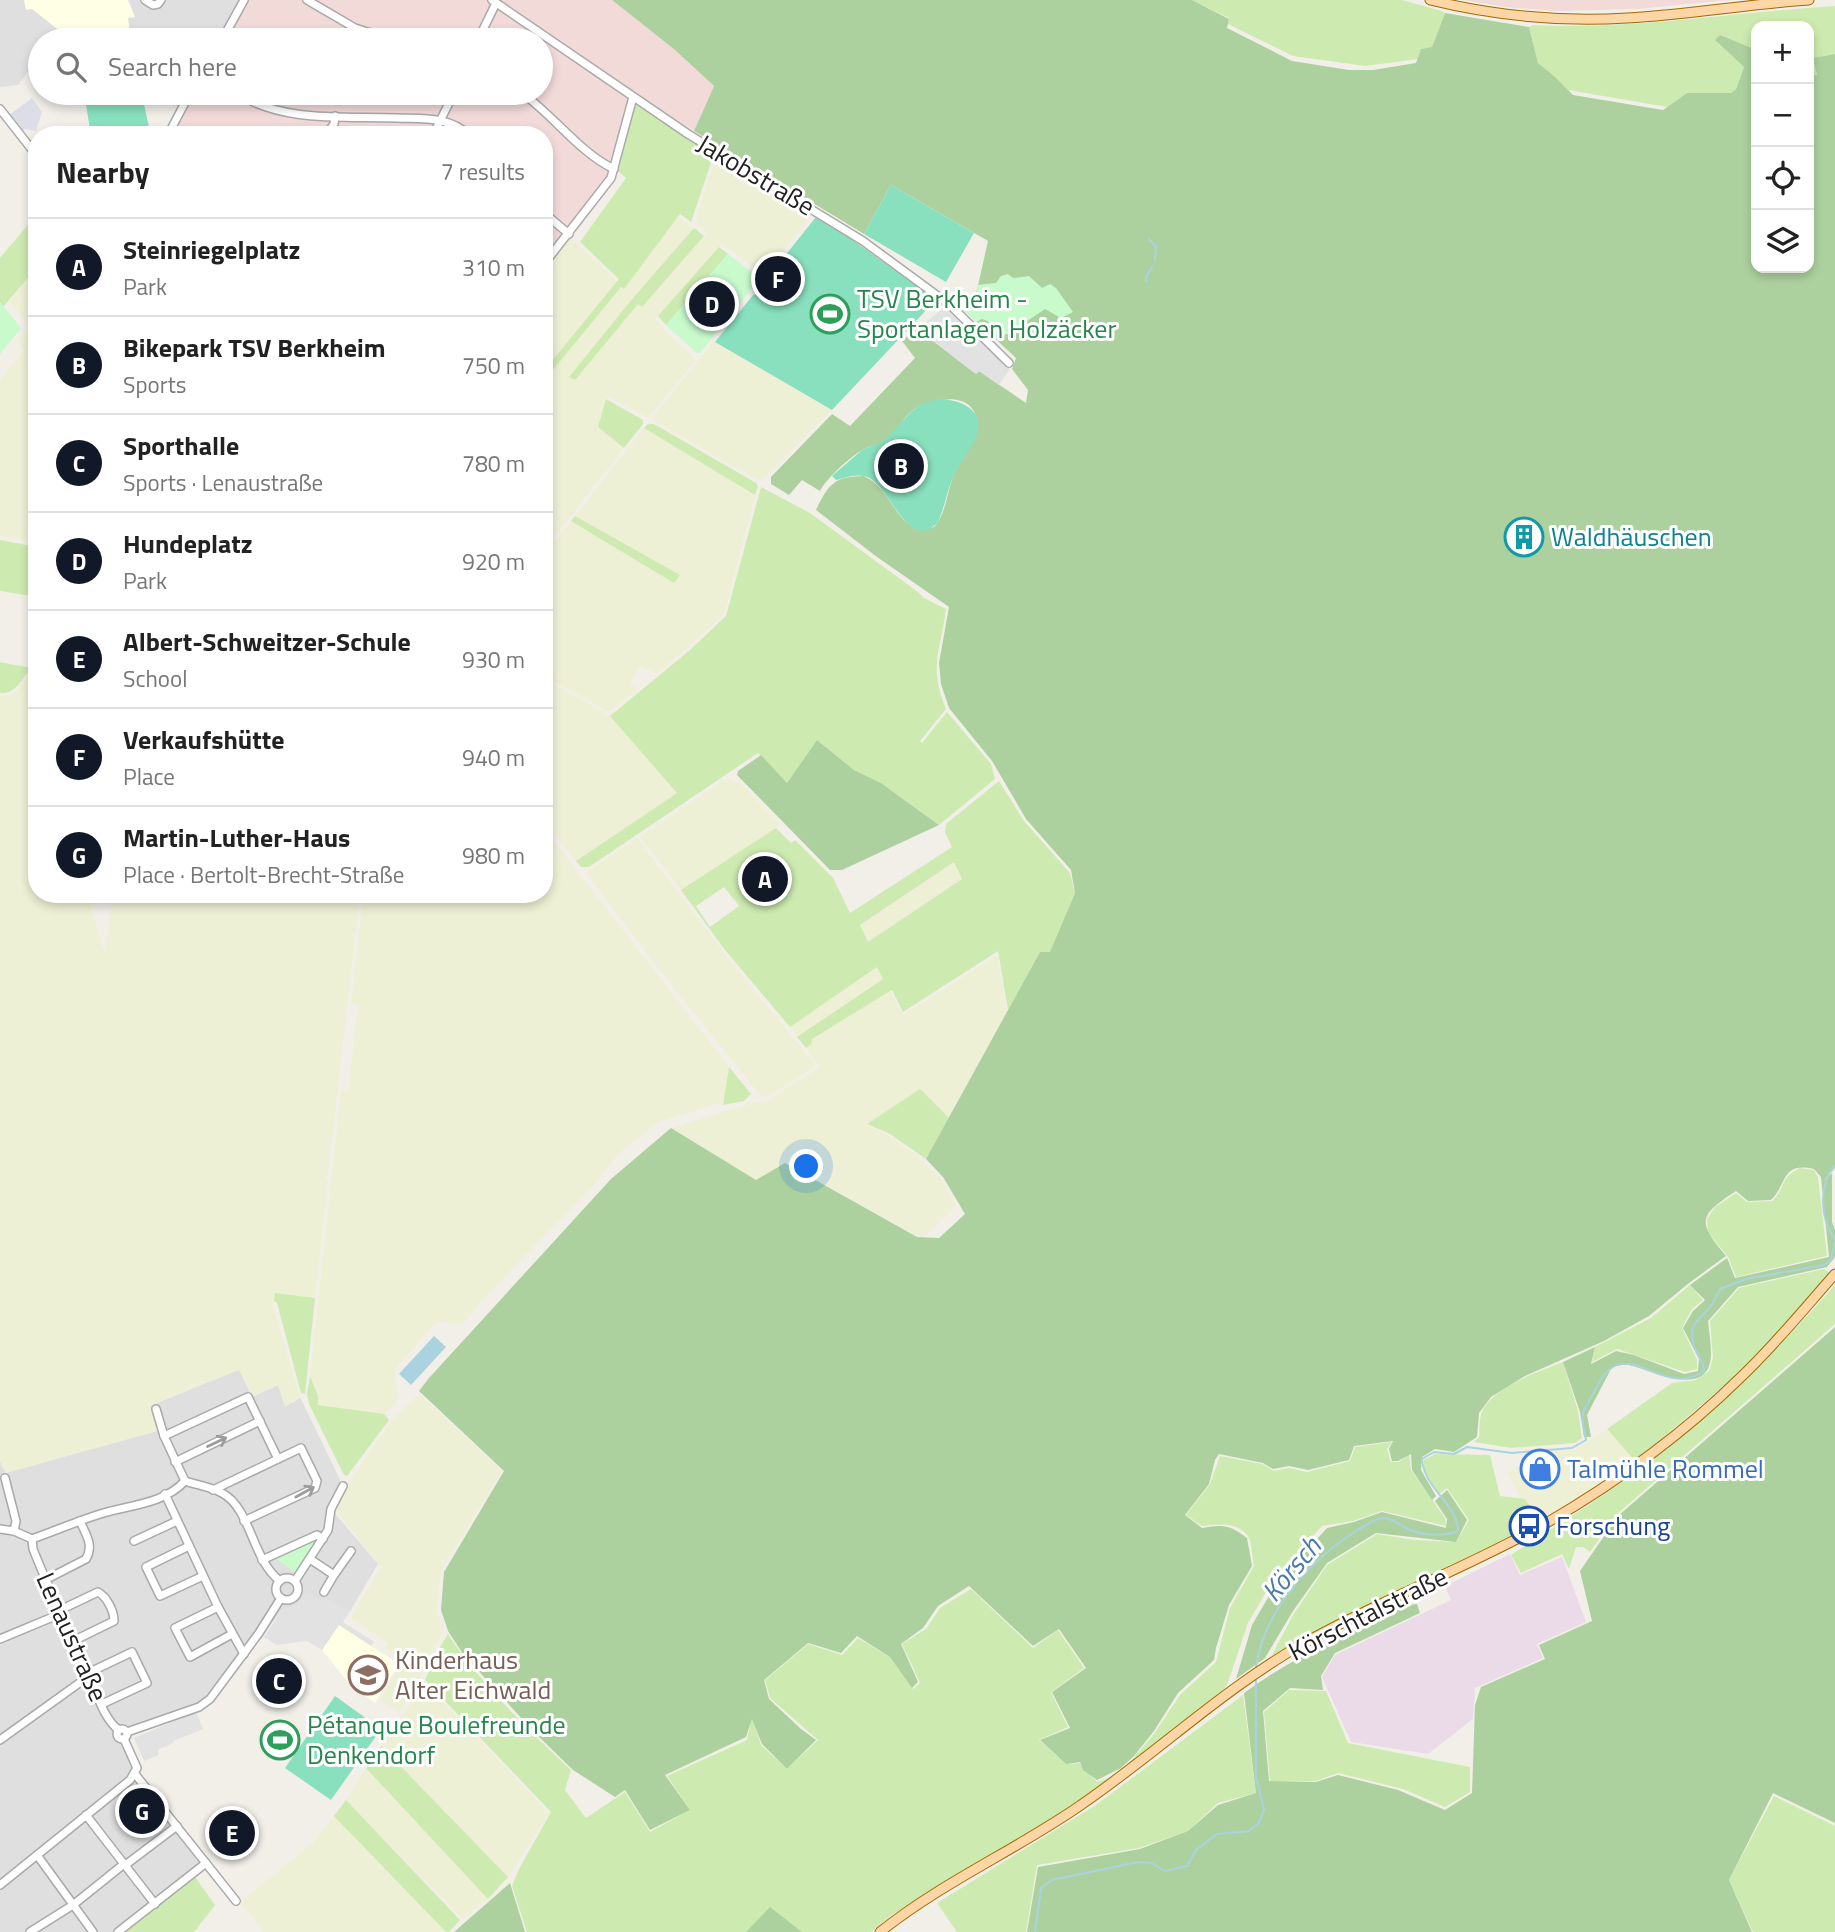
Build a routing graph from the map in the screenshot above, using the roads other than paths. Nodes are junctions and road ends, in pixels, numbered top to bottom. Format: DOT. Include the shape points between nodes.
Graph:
graph roads {
  1 [pos="161,0"];
  2 [pos="244,0"];
  3 [pos="307,0"];
  4 [pos="1430,0"];
  5 [pos="1810,0"];
  6 [pos="494,1"];
  7 [pos="147,2"];
  8 [pos="229,28"];
  9 [pos="356,28"];
  10 [pos="483,28"];
  11 [pos="535,28"];
  12 [pos="553,40"];
  13 [pos="633,97"];
  14 [pos="184,105"];
  15 [pos="261,105"];
  16 [pos="448,105"];
  17 [pos="536,105"];
  18 [pos="0,109"];
  19 [pos="335,116"];
  20 [pos="440,120"];
  21 [pos="173,126"];
  22 [pos="333,126"];
  23 [pos="437,126"];
  24 [pos="456,126"];
  25 [pos="28,145"];
  26 [pos="614,169"];
  27 [pos="553,221"];
  28 [pos="569,234"];
  29 [pos="553,253"];
  30 [pos="1009,363"];
  31 [pos="1835,1274"];
  32 [pos="156,1409"];
  33 [pos="260,1421"];
  34 [pos="164,1436"];
  35 [pos="278,1459"];
  36 [pos="175,1462"];
  37 [pos="5,1478"];
  38 [pos="185,1481"];
  39 [pos="343,1486"];
  40 [pos="213,1490"];
  41 [pos="165,1494"];
  42 [pos="80,1521"];
  43 [pos="177,1521"];
  44 [pos="244,1521"];
  45 [pos="0,1529"];
  46 [pos="14,1531"];
  47 [pos="32,1539"];
  48 [pos="323,1539"];
  49 [pos="134,1541"];
  50 [pos="189,1546"];
  51 [pos="351,1551"];
  52 [pos="310,1559"];
  53 [pos="262,1560"];
  54 [pos="334,1575"];
  55 [pos="203,1576"];
  56 [pos="45,1580"];
  57 [pos="280,1581"];
  58 [pos="295,1581"];
  59 [pos="324,1592"];
  60 [pos="281,1598"];
  61 [pos="218,1607"];
  62 [pos="59,1612"];
  63 [pos="232,1634"];
  64 [pos="0,1639"];
  65 [pos="74,1641"];
  66 [pos="244,1654"];
  67 [pos="89,1675"];
  68 [pos="102,1704"];
  69 [pos="123,1734"];
  70 [pos="0,1740"];
  71 [pos="135,1774"];
  72 [pos="86,1815"];
  73 [pos="177,1826"];
  74 [pos="37,1855"];
  75 [pos="206,1863"];
  76 [pos="124,1864"];
  77 [pos="0,1885"];
  78 [pos="236,1901"];
  79 [pos="155,1904"];
  80 [pos="74,1905"];
  81 [pos="30,1932"];
  82 [pos="93,1932"];
  83 [pos="118,1932"];
  84 [pos="880,1932"];
  1 -- 7 [label="street" via="156,5"];
  2 -- 8 [label="street"];
  3 -- 9 [label="street"];
  4 -- 5 [label="main road" via="1517,16 1600,19"];
  6 -- 10 [label="street"];
  6 -- 11 [label="street, Jakobstraße"];
  12 -- 13 [label="street, Jakobstraße"];
  13 -- 26 [label="street"];
  13 -- 30 [label="street, Jakobstraße" via="877,251 944,300"];
  14 -- 21 [label="street"];
  15 -- 19 [label="street"];
  16 -- 20 [label="street"];
  17 -- 26 [label="street"];
  18 -- 25 [label="street"];
  19 -- 20 [label="street"];
  19 -- 22 [label="street"];
  20 -- 23 [label="street"];
  20 -- 24 [label="street"];
  26 -- 28 [label="street"];
  27 -- 28 [label="street"];
  28 -- 29 [label="street"];
  31 -- 84 [label="main road, Körschtalstraße" via="1741,1377 1695,1419 1587,1498 1475,1561 1332,1628 1268,1665 1080,1806"];
  32 -- 34 [label="street"];
  33 -- 34 [label="street" via="248,1397"];
  33 -- 35 [label="street"];
  36 -- 33 [label="street, one-way"];
  34 -- 36 [label="street"];
  35 -- 40 [label="street"];
  44 -- 35 [label="street, one-way" via="315,1488 317,1481 301,1448"];
  36 -- 38 [label="street"];
  37 -- 46 [label="street" via="16,1521"];
  38 -- 40 [label="street"];
  38 -- 41 [label="street"];
  39 -- 48 [label="street"];
  40 -- 44 [label="street" via="235,1503"];
  41 -- 42 [label="street"];
  41 -- 43 [label="street"];
  42 -- 47 [label="street"];
  42 -- 56 [label="street" via="90,1553"];
  43 -- 49 [label="street"];
  43 -- 50 [label="street"];
  44 -- 53 [label="street"];
  45 -- 46 [label="street"];
  46 -- 47 [label="street"];
  47 -- 56 [label="street, Lenaustraße"];
  48 -- 52 [label="street"];
  48 -- 53 [label="street" via="317,1535"];
  50 -- 55 [label="street"];
  50 -- 55 [label="street" via="146,1567 155,1587 160,1596"];
  51 -- 54 [label="street"];
  52 -- 54 [label="street"];
  52 -- 58 [label="street"];
  53 -- 57 [label="street"];
  54 -- 59 [label="street"];
  55 -- 61 [label="street"];
  56 -- 62 [label="street, Lenaustraße"];
  57 -- 58 [label="street"];
  57 -- 60 [label="street" via="276,1588"];
  58 -- 60 [label="street" via="299,1588 296,1596"];
  60 -- 66 [label="street"];
  61 -- 63 [label="street"];
  61 -- 63 [label="street" via="176,1628 190,1657"];
  62 -- 64 [label="street"];
  62 -- 65 [label="street, Lenaustraße"];
  62 -- 65 [label="street" via="98,1592 109,1605 114,1621"];
  63 -- 66 [label="street"];
  65 -- 67 [label="street, Lenaustraße"];
  66 -- 69 [label="street" via="199,1707"];
  67 -- 68 [label="street, Lenaustraße"];
  67 -- 68 [label="street" via="132,1652 147,1683"];
  67 -- 70 [label="street"];
  68 -- 69 [label="street, Lenaustraße" via="113,1726"];
  69 -- 71 [label="street, Lenaustraße" via="137,1768"];
  71 -- 72 [label="street"];
  71 -- 73 [label="street"];
  72 -- 74 [label="street"];
  72 -- 76 [label="street"];
  73 -- 75 [label="street"];
  73 -- 76 [label="street"];
  74 -- 77 [label="street"];
  74 -- 80 [label="street"];
  75 -- 78 [label="street"];
  75 -- 79 [label="street"];
  76 -- 79 [label="street"];
  76 -- 80 [label="street"];
  79 -- 83 [label="street"];
  80 -- 81 [label="street"];
  80 -- 82 [label="street"];
}
